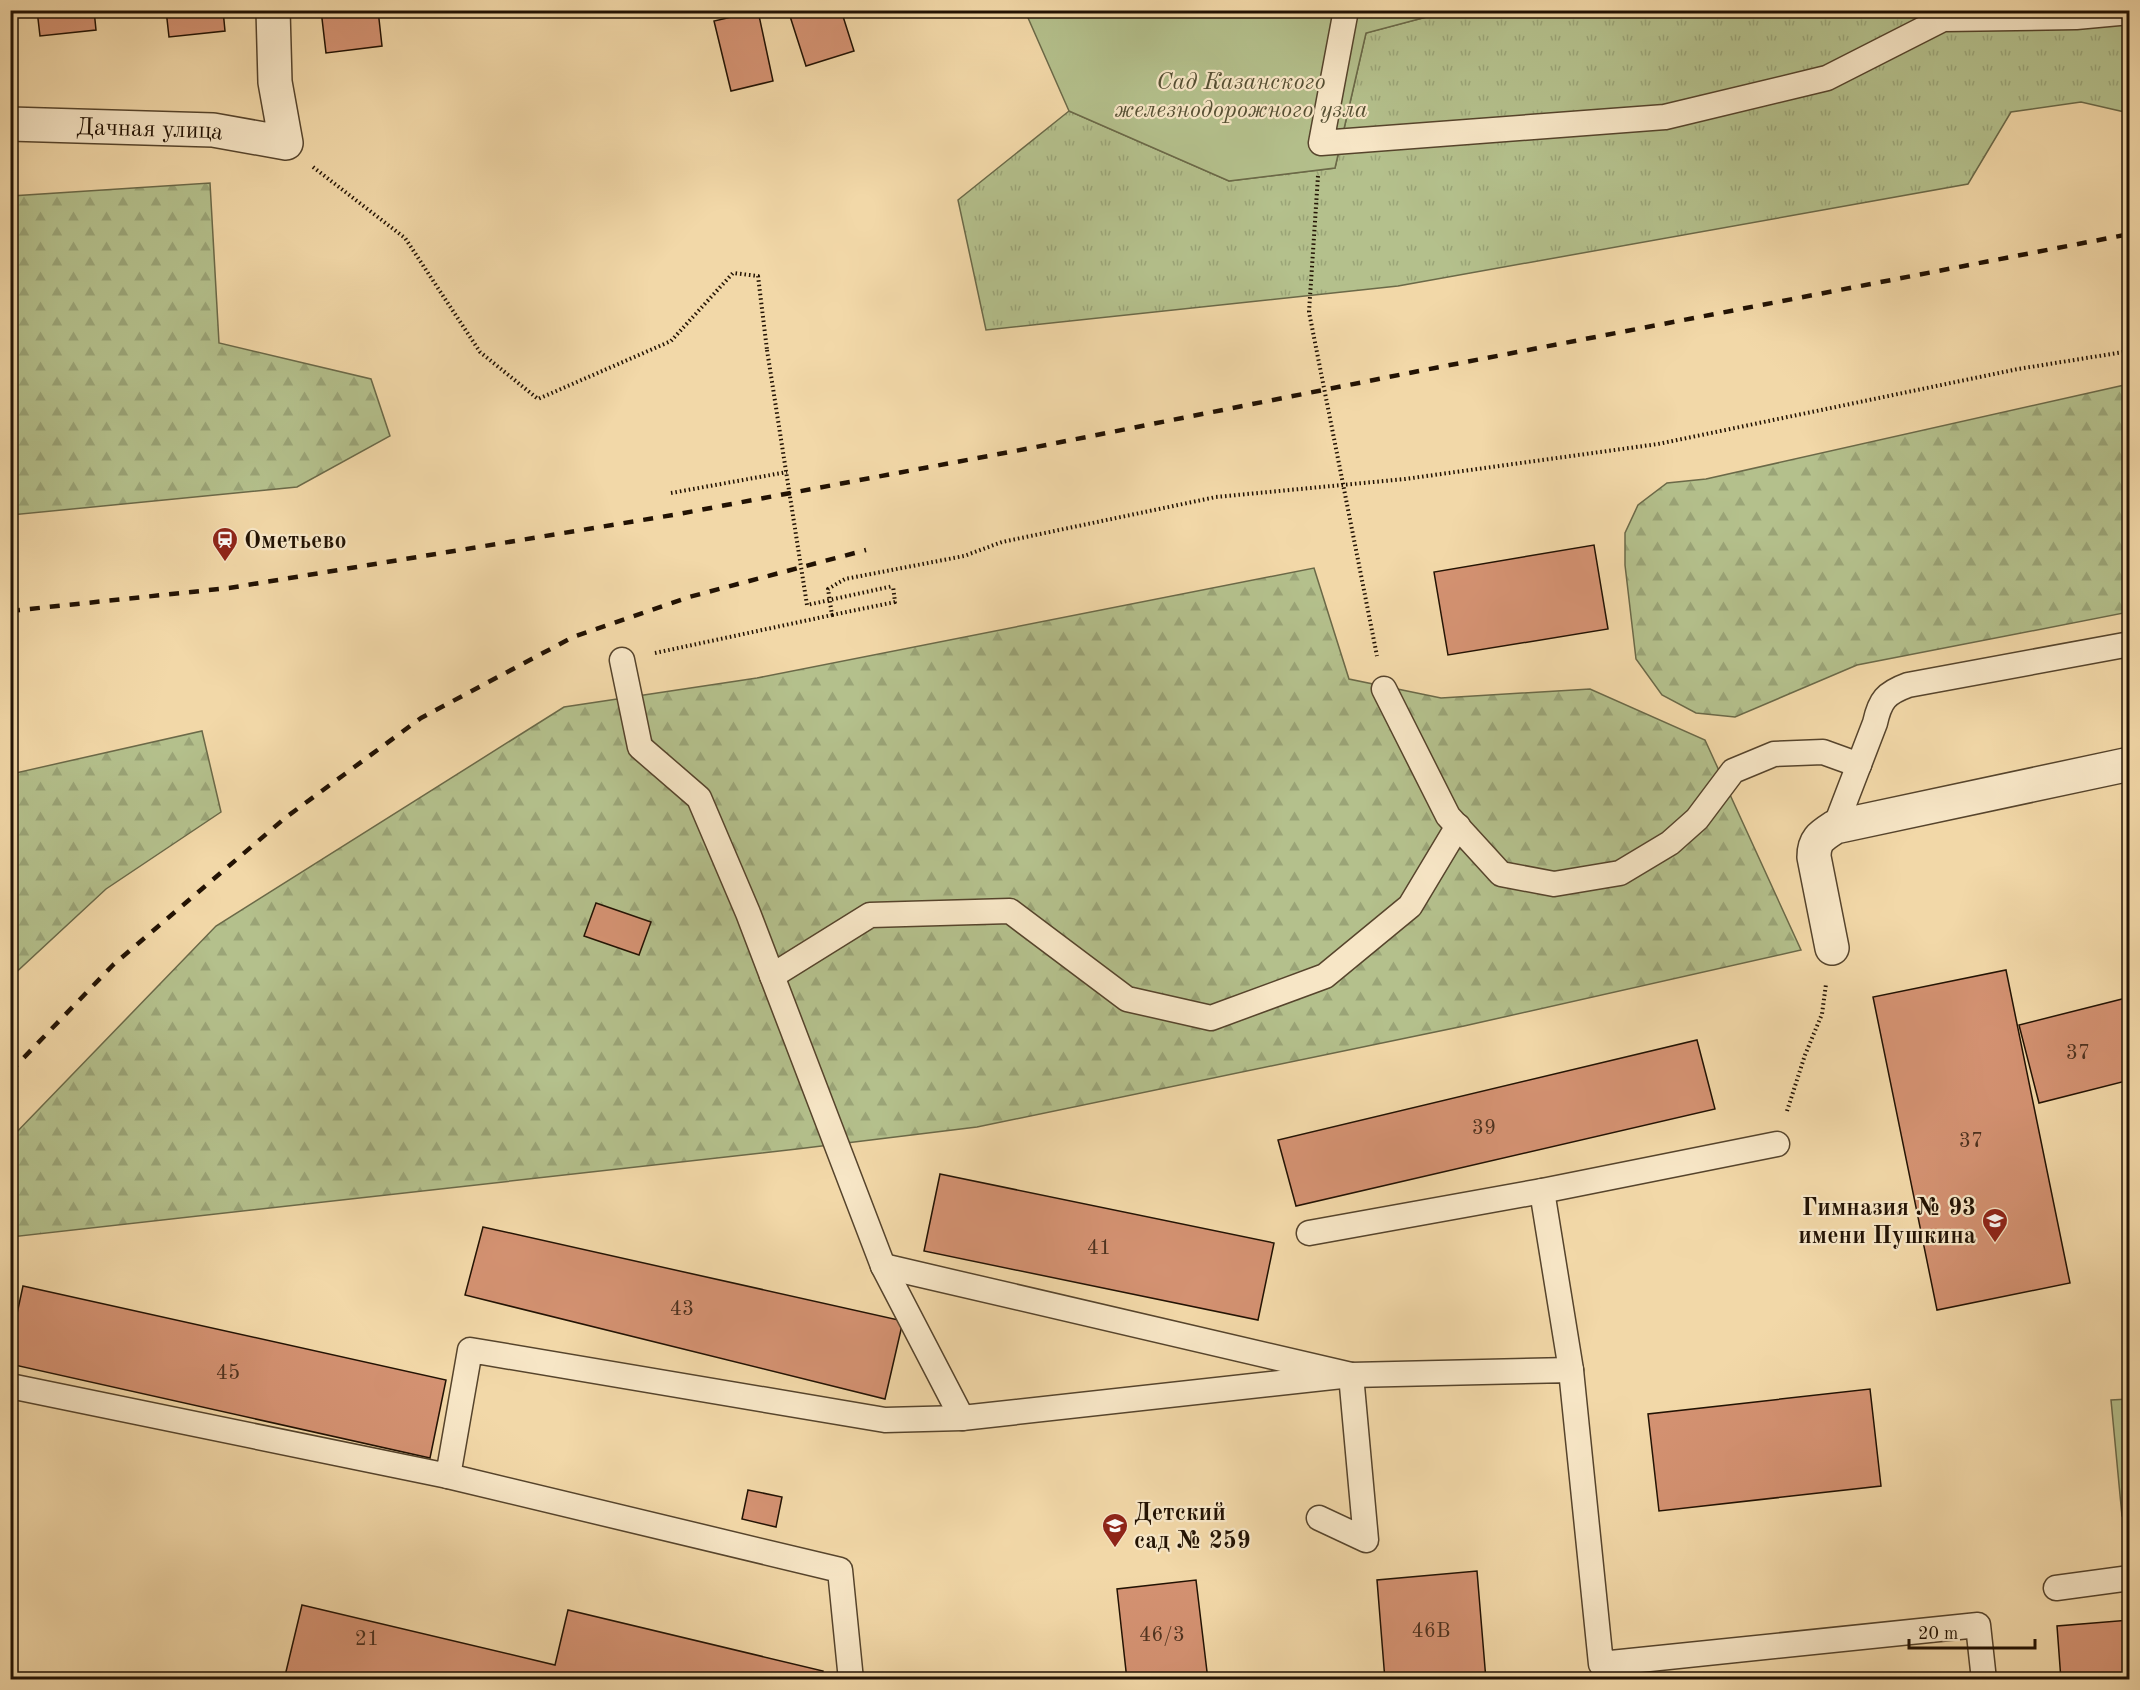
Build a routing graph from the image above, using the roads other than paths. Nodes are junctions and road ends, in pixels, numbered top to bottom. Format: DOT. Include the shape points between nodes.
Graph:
graph roads {
  1 [pos="273,10"];
  2 [pos="1346,10"];
  3 [pos="2130,12"];
  4 [pos="1944,15"];
  5 [pos="10,124"];
  6 [pos="2130,644"];
  7 [pos="622,660"];
  8 [pos="1384,690"];
  9 [pos="2130,764"];
  10 [pos="1859,765"];
  11 [pos="1458,826"];
  12 [pos="1835,827"];
  13 [pos="1832,948"];
  14 [pos="772,976"];
  15 [pos="1777,1144"];
  16 [pos="1542,1191"];
  17 [pos="1309,1233"];
  18 [pos="883,1266"];
  19 [pos="1572,1370"];
  20 [pos="1351,1376"];
  21 [pos="10,1386"];
  22 [pos="962,1418"];
  23 [pos="448,1476"];
  24 [pos="1319,1518"];
  25 [pos="2130,1578"];
  26 [pos="2056,1588"];
  27 [pos="1602,1672"];
  28 [pos="851,1680"];
  29 [pos="1983,1680"];
  1 -- 5 [label="street, Дачная улица" via="275,82 286,143 213,130"];
  2 -- 4 [label="lane" via="1321,143 1665,117 1827,78"];
  3 -- 4 [label="lane" via="2076,17"];
  6 -- 10 [label="lane" via="1895,690 1878,709"];
  7 -- 14 [label="lane" via="640,747 699,798"];
  8 -- 11 [label="lane" via="1448,816"];
  9 -- 12 [label="street"];
  10 -- 11 [label="lane" via="1823,752 1774,754 1733,771 1697,819 1670,843 1620,873 1554,884 1502,874"];
  10 -- 12 [label="lane"];
  11 -- 14 [label="lane" via="1410,906 1325,976 1211,1018 1127,999 1010,911 870,915"];
  12 -- 13 [label="street" via="1819,837 1814,848"];
  14 -- 18 [label="lane"];
  15 -- 16 [label="lane"];
  16 -- 17 [label="lane"];
  16 -- 19 [label="lane"];
  18 -- 20 [label="lane"];
  18 -- 22 [label="lane"];
  19 -- 20 [label="lane"];
  19 -- 27 [label="lane"];
  20 -- 22 [label="lane"];
  20 -- 24 [label="lane" via="1366,1540"];
  21 -- 23 [label="lane"];
  22 -- 23 [label="lane" via="885,1420 470,1350"];
  23 -- 28 [label="lane" via="840,1570"];
  25 -- 26 [label="lane"];
  27 -- 29 [label="lane" via="1978,1625"];
}
